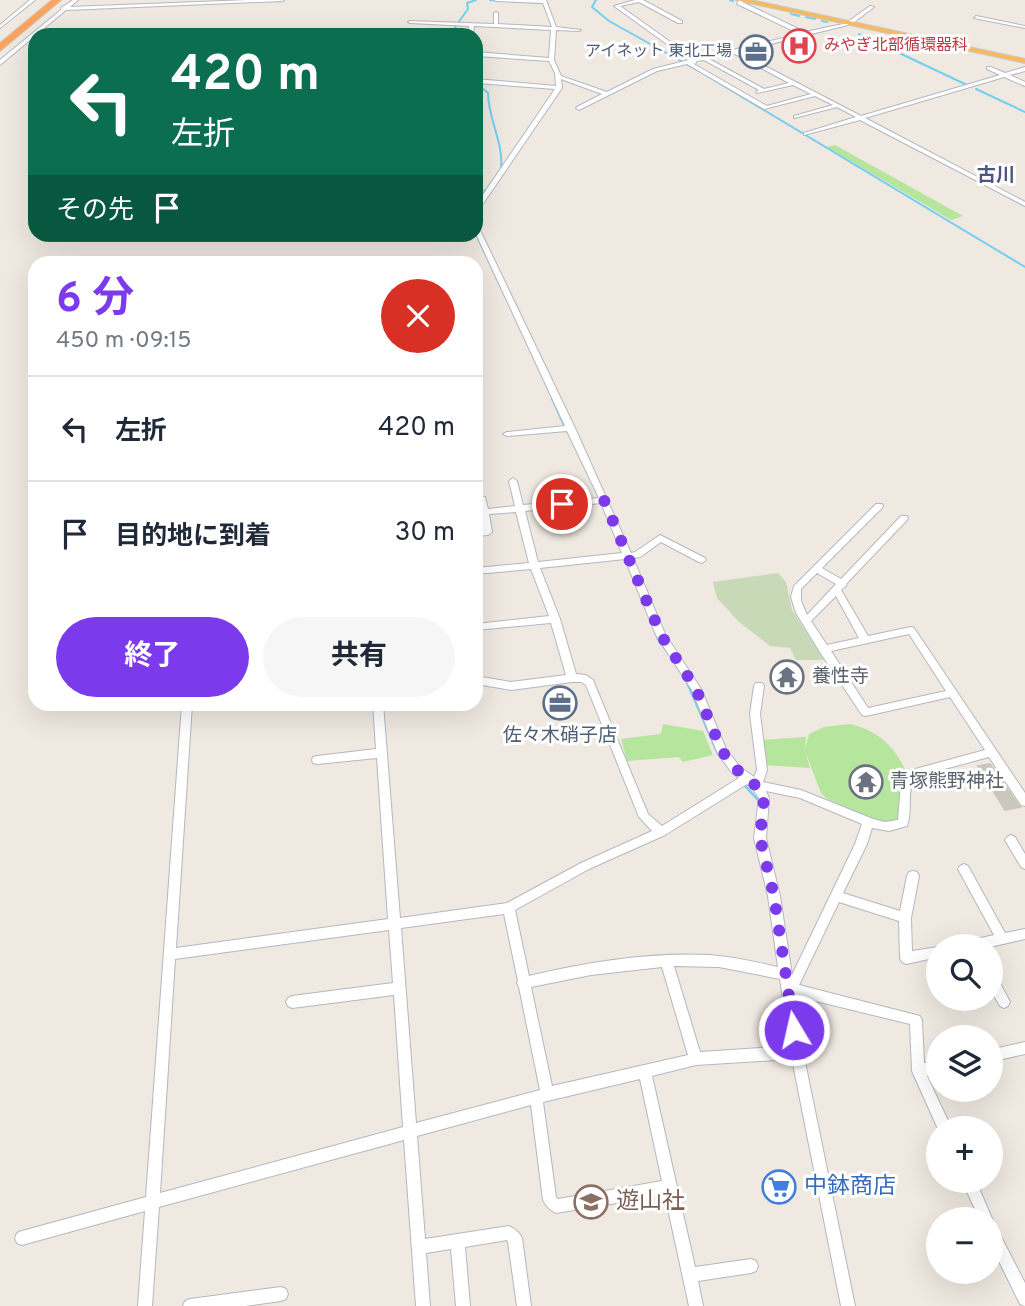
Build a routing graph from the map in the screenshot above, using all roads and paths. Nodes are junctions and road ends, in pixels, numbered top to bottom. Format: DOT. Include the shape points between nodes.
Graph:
graph roads {
  1 [pos="33,0"];
  2 [pos="76,0"];
  3 [pos="282,0"];
  4 [pos="496,0"];
  5 [pos="640,0"];
  6 [pos="741,0"];
  7 [pos="751,0"];
  8 [pos="545,1"];
  9 [pos="60,3"];
  10 [pos="47,4"];
  11 [pos="872,6"];
  12 [pos="496,13"];
  13 [pos="976,17"];
  14 [pos="410,22"];
  15 [pos="680,22"];
  16 [pos="848,23"];
  17 [pos="472,24"];
  18 [pos="496,25"];
  19 [pos="0,27"];
  20 [pos="554,27"];
  21 [pos="1025,27"];
  22 [pos="35,28"];
  23 [pos="472,28"];
  24 [pos="579,30"];
  25 [pos="805,34"];
  26 [pos="28,35"];
  27 [pos="0,39"];
  28 [pos="0,48"];
  29 [pos="736,52"];
  30 [pos="483,55"];
  31 [pos="706,59"];
  32 [pos="551,60"];
  33 [pos="1025,60"];
  34 [pos="0,63"];
  35 [pos="689,63"];
  36 [pos="989,68"];
  37 [pos="1025,69"];
  38 [pos="1005,75"];
  39 [pos="559,77"];
  40 [pos="483,82"];
  41 [pos="794,83"];
  42 [pos="1025,84"];
  43 [pos="559,88"];
  44 [pos="764,91"];
  45 [pos="607,94"];
  46 [pos="816,94"];
  47 [pos="745,96"];
  48 [pos="836,106"];
  49 [pos="579,108"];
  50 [pos="796,117"];
  51 [pos="860,118"];
  52 [pos="806,134"];
  53 [pos="483,200"];
  54 [pos="1025,204"];
  55 [pos="483,242"];
  56 [pos="571,428"];
  57 [pos="507,434"];
  58 [pos="513,481"];
  59 [pos="604,500"];
  60 [pos="483,506"];
  61 [pos="879,506"];
  62 [pos="520,508"];
  63 [pos="484,512"];
  64 [pos="904,518"];
  65 [pos="483,532"];
  66 [pos="628,556"];
  67 [pos="702,561"];
  68 [pos="534,565"];
  69 [pos="816,569"];
  70 [pos="483,570"];
  71 [pos="840,587"];
  72 [pos="555,619"];
  73 [pos="806,621"];
  74 [pos="483,626"];
  75 [pos="865,639"];
  76 [pos="823,649"];
  77 [pos="572,678"];
  78 [pos="483,681"];
  79 [pos="759,686"];
  80 [pos="953,693"];
  81 [pos="187,711"];
  82 [pos="379,711"];
  83 [pos="992,752"];
  84 [pos="382,753"];
  85 [pos="317,760"];
  86 [pos="751,782"];
  87 [pos="1025,802"];
  88 [pos="868,821"];
  89 [pos="661,832"];
  90 [pos="1011,840"];
  91 [pos="1025,864"];
  92 [pos="964,869"];
  93 [pos="913,876"];
  94 [pos="835,896"];
  95 [pos="509,908"];
  96 [pos="905,918"];
  97 [pos="395,925"];
  98 [pos="999,934"];
  99 [pos="1025,934"];
  100 [pos="1003,939"];
  101 [pos="170,954"];
  102 [pos="926,954"];
  103 [pos="667,962"];
  104 [pos="785,974"];
  105 [pos="523,983"];
  106 [pos="400,988"];
  107 [pos="787,988"];
  108 [pos="292,1002"];
  109 [pos="1025,1048"];
  110 [pos="797,1052"];
  111 [pos="1003,1053"];
  112 [pos="696,1059"];
  113 [pos="926,1069"];
  114 [pos="918,1071"];
  115 [pos="645,1072"];
  116 [pos="541,1096"];
  117 [pos="939,1116"];
  118 [pos="411,1132"];
  119 [pos="670,1187"];
  120 [pos="154,1202"];
  121 [pos="22,1238"];
  122 [pos="457,1241"];
  123 [pos="419,1247"];
  124 [pos="1003,1254"];
  125 [pos="751,1266"];
  126 [pos="690,1275"];
  127 [pos="281,1294"];
  128 [pos="1025,1299"];
  129 [pos="145,1306"];
  130 [pos="190,1306"];
  131 [pos="423,1306"];
  132 [pos="463,1306"];
  133 [pos="524,1306"];
  134 [pos="696,1306"];
  135 [pos="848,1306"];
  1 -- 19 [label="street"];
  2 -- 9 [label="street"];
  3 -- 9 [label="street"];
  4 -- 8 [label="street"];
  5 -- 15 [label="street"];
  5 -- 35 [label="street" via="616,6"];
  6 -- 16 [label="highway"];
  6 -- 25 [label="street" via="739,3"];
  7 -- 16 [label="highway"];
  8 -- 20 [label="street"];
  9 -- 10 [label="highway"];
  9 -- 22 [label="street"];
  10 -- 27 [label="highway"];
  10 -- 28 [label="highway"];
  11 -- 16 [label="street"];
  12 -- 18 [label="street"];
  13 -- 21 [label="street"];
  14 -- 17 [label="street"];
  16 -- 25 [label="street"];
  16 -- 33 [label="highway"];
  17 -- 18 [label="street"];
  17 -- 23 [label="street"];
  18 -- 20 [label="street"];
  20 -- 24 [label="street"];
  20 -- 32 [label="street"];
  25 -- 29 [label="street"];
  26 -- 34 [label="street"];
  29 -- 31 [label="street"];
  29 -- 41 [label="street"];
  30 -- 32 [label="street"];
  31 -- 35 [label="street"];
  31 -- 44 [label="street"];
  32 -- 39 [label="street"];
  35 -- 45 [label="street" via="655,70"];
  35 -- 47 [label="street"];
  36 -- 38 [label="street"];
  37 -- 38 [label="street"];
  38 -- 42 [label="street"];
  38 -- 51 [label="street"];
  39 -- 43 [label="street"];
  39 -- 45 [label="street"];
  40 -- 43 [label="street"];
  41 -- 44 [label="street"];
  41 -- 46 [label="street"];
  43 -- 53 [label="street"];
  44 -- 47 [label="street"];
  45 -- 49 [label="street"];
  46 -- 47 [label="street" via="766,108"];
  46 -- 48 [label="street"];
  48 -- 50 [label="street"];
  48 -- 51 [label="street"];
  51 -- 52 [label="street"];
  51 -- 54 [label="street"];
  55 -- 56 [label="street"];
  56 -- 57 [label="street"];
  56 -- 59 [label="street"];
  58 -- 62 [label="street"];
  59 -- 62 [label="street"];
  59 -- 66 [label="street"];
  60 -- 63 [label="street"];
  61 -- 69 [label="street"];
  62 -- 63 [label="street"];
  62 -- 68 [label="street"];
  63 -- 65 [label="street" via="488,532"];
  64 -- 71 [label="street"];
  66 -- 67 [label="street" via="637,555 660,538"];
  66 -- 68 [label="street"];
  66 -- 86 [label="street" via="661,635 696,689 722,751"];
  68 -- 70 [label="street"];
  68 -- 72 [label="street"];
  69 -- 71 [label="street"];
  69 -- 73 [label="street" via="795,594"];
  71 -- 73 [label="street"];
  71 -- 75 [label="street"];
  72 -- 74 [label="street"];
  72 -- 77 [label="street"];
  73 -- 76 [label="street"];
  75 -- 76 [label="street"];
  75 -- 80 [label="street" via="911,630"];
  76 -- 80 [label="street" via="866,712"];
  77 -- 78 [label="street" via="512,686"];
  77 -- 89 [label="street" via="590,682 644,817"];
  79 -- 86 [label="street" via="755,714 762,770"];
  80 -- 83 [label="street"];
  81 -- 101 [label="street"];
  82 -- 84 [label="street"];
  83 -- 87 [label="street"];
  83 -- 88 [label="street" via="912,774 905,784 903,823 880,827"];
  84 -- 85 [label="street"];
  84 -- 97 [label="street"];
  86 -- 88 [label="street" via="801,794"];
  86 -- 89 [label="street"];
  86 -- 104 [label="street" via="764,798 760,838"];
  88 -- 94 [label="street"];
  89 -- 95 [label="street" via="575,871"];
  90 -- 91 [label="street"];
  92 -- 98 [label="street"];
  93 -- 96 [label="street"];
  94 -- 96 [label="street"];
  94 -- 107 [label="street" via="795,981"];
  95 -- 97 [label="street"];
  95 -- 105 [label="street"];
  96 -- 102 [label="street" via="906,958"];
  97 -- 101 [label="street"];
  97 -- 106 [label="street"];
  99 -- 100 [label="street"];
  101 -- 120 [label="street"];
  103 -- 104 [label="street" via="710,961"];
  103 -- 105 [label="street"];
  103 -- 112 [label="street"];
  104 -- 107 [label="street"];
  105 -- 116 [label="street"];
  106 -- 108 [label="street"];
  106 -- 118 [label="street"];
  107 -- 110 [label="street"];
  107 -- 114 [label="street" via="916,1020"];
  109 -- 111 [label="street"];
  110 -- 112 [label="street"];
  110 -- 135 [label="street"];
  112 -- 115 [label="street"];
  113 -- 114 [label="street"];
  114 -- 117 [label="street"];
  115 -- 116 [label="street"];
  115 -- 119 [label="street"];
  116 -- 118 [label="street"];
  116 -- 119 [label="street" via="550,1200 556,1206"];
  118 -- 120 [label="street"];
  118 -- 123 [label="street"];
  119 -- 126 [label="street"];
  120 -- 121 [label="street"];
  120 -- 129 [label="street"];
  122 -- 123 [label="street"];
  122 -- 132 [label="street"];
  122 -- 133 [label="street" via="509,1233 515,1238"];
  123 -- 131 [label="street"];
  124 -- 128 [label="street"];
  125 -- 126 [label="street"];
  126 -- 134 [label="street"];
  127 -- 130 [label="street"];
}
